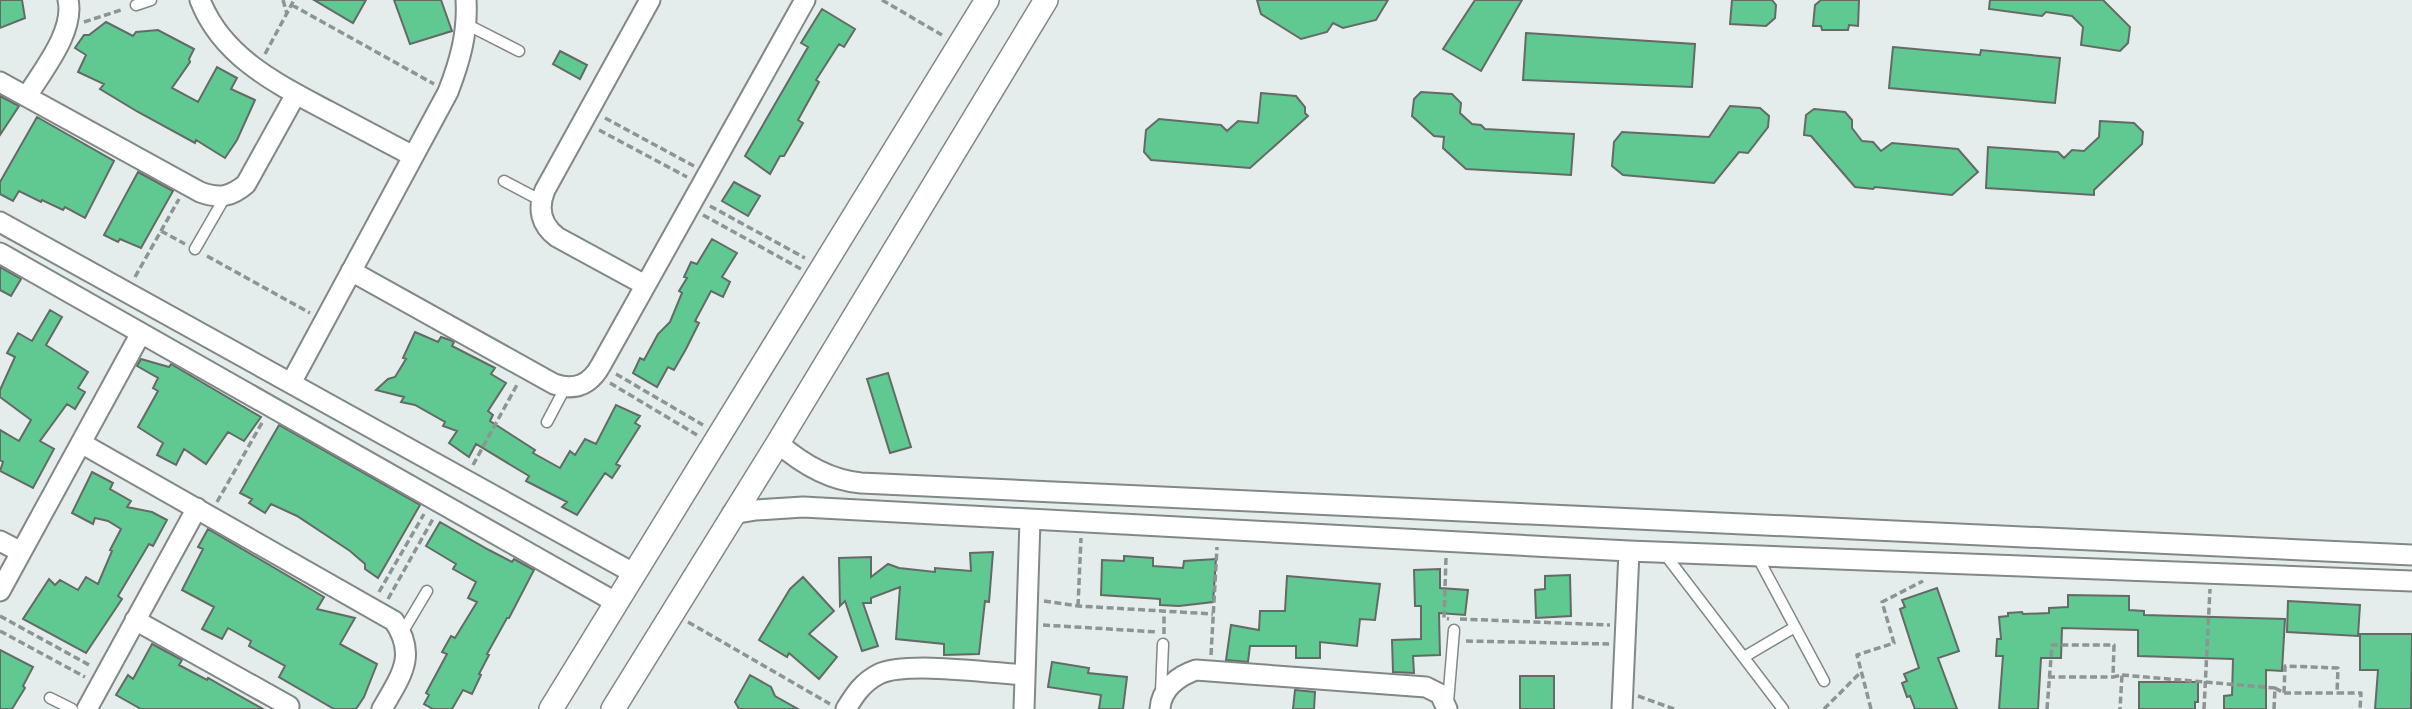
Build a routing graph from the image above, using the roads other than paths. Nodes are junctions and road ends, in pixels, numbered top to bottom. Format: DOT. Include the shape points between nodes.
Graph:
graph roads {
  1 [pos="68,0"];
  2 [pos="151,0"];
  3 [pos="201,0"];
  4 [pos="466,0"];
  5 [pos="650,0"];
  6 [pos="805,0"];
  7 [pos="987,0"];
  8 [pos="1046,0"];
  9 [pos="136,5"];
  10 [pos="468,25"];
  11 [pos="519,51"];
  12 [pos="0,82"];
  13 [pos="296,94"];
  14 [pos="27,96"];
  15 [pos="413,156"];
  16 [pos="504,181"];
  17 [pos="225,197"];
  18 [pos="540,200"];
  19 [pos="0,222"];
  20 [pos="195,249"];
  21 [pos="0,253"];
  22 [pos="351,271"];
  23 [pos="645,285"];
  24 [pos="141,333"];
  25 [pos="218,343"];
  26 [pos="204,369"];
  27 [pos="291,383"];
  28 [pos="565,388"];
  29 [pos="547,422"];
  30 [pos="81,443"];
  31 [pos="778,443"];
  32 [pos="969,488"];
  33 [pos="203,512"];
  34 [pos="732,514"];
  35 [pos="968,517"];
  36 [pos="1030,520"];
  37 [pos="1746,524"];
  38 [pos="1770,525"];
  39 [pos="0,541"];
  40 [pos="1629,551"];
  41 [pos="21,552"];
  42 [pos="1664,552"];
  43 [pos="2412,555"];
  44 [pos="1758,556"];
  45 [pos="635,574"];
  46 [pos="2412,581"];
  47 [pos="0,591"];
  48 [pos="427,591"];
  49 [pos="617,603"];
  50 [pos="135,620"];
  51 [pos="1795,627"];
  52 [pos="402,633"];
  53 [pos="1453,635"];
  54 [pos="1163,643"];
  55 [pos="1744,657"];
  56 [pos="1025,675"];
  57 [pos="1824,681"];
  58 [pos="50,698"];
  59 [pos="1623,700"];
  60 [pos="289,706"];
  61 [pos="1160,706"];
  62 [pos="72,709"];
  63 [pos="87,709"];
  64 [pos="382,709"];
  65 [pos="551,709"];
  66 [pos="613,709"];
  67 [pos="846,709"];
  68 [pos="1024,709"];
  69 [pos="1448,709"];
  70 [pos="1783,709"];
  1 -- 14 [label="street" via="68,24"];
  2 -- 9 [label="lane"];
  3 -- 13 [label="street" via="220,35 240,58"];
  4 -- 10 [label="street"];
  5 -- 18 [label="street"];
  6 -- 23 [label="street"];
  7 -- 45 [label="street"];
  8 -- 31 [label="street"];
  10 -- 11 [label="lane"];
  10 -- 15 [label="street" via="448,92"];
  12 -- 14 [label="street"];
  13 -- 15 [label="street"];
  13 -- 17 [label="street" via="246,184"];
  14 -- 17 [label="street" via="187,185 212,197"];
  15 -- 22 [label="street"];
  16 -- 18 [label="lane"];
  17 -- 20 [label="lane"];
  18 -- 23 [label="street" via="548,231"];
  19 -- 25 [label="street"];
  21 -- 24 [label="street"];
  22 -- 27 [label="street"];
  22 -- 28 [label="street"];
  23 -- 28 [label="street" via="598,370 587,383"];
  24 -- 26 [label="street"];
  24 -- 30 [label="street"];
  25 -- 26 [label="street"];
  25 -- 27 [label="street"];
  26 -- 49 [label="street"];
  27 -- 45 [label="street"];
  28 -- 29 [label="lane"];
  30 -- 33 [label="street"];
  30 -- 41 [label="street"];
  31 -- 32 [label="street" via="807,465 846,481"];
  31 -- 34 [label="street"];
  32 -- 35 [label="street"];
  32 -- 37 [label="street"];
  33 -- 50 [label="street"];
  33 -- 52 [label="street" via="376,609"];
  34 -- 35 [label="street" via="803,507"];
  34 -- 66 [label="street"];
  35 -- 36 [label="street"];
  36 -- 40 [label="street"];
  36 -- 56 [label="street"];
  37 -- 38 [label="street"];
  37 -- 44 [label="street"];
  38 -- 43 [label="street"];
  38 -- 44 [label="street"];
  39 -- 41 [label="street"];
  40 -- 42 [label="street"];
  40 -- 59 [label="street"];
  41 -- 47 [label="street"];
  42 -- 44 [label="street"];
  42 -- 55 [label="lane"];
  44 -- 46 [label="street"];
  44 -- 51 [label="lane"];
  45 -- 49 [label="street"];
  48 -- 52 [label="lane"];
  49 -- 65 [label="street"];
  50 -- 60 [label="street"];
  50 -- 63 [label="street"];
  51 -- 55 [label="lane"];
  51 -- 57 [label="lane"];
  52 -- 64 [label="street" via="407,648 405,664"];
  53 -- 69 [label="lane"];
  54 -- 61 [label="lane"];
  55 -- 70 [label="lane"];
  56 -- 67 [label="street" via="896,668 868,681"];
  56 -- 68 [label="street"];
  58 -- 62 [label="lane"];
  61 -- 69 [label="street" via="1168,688 1196,670 1426,687 1440,694"];
}
